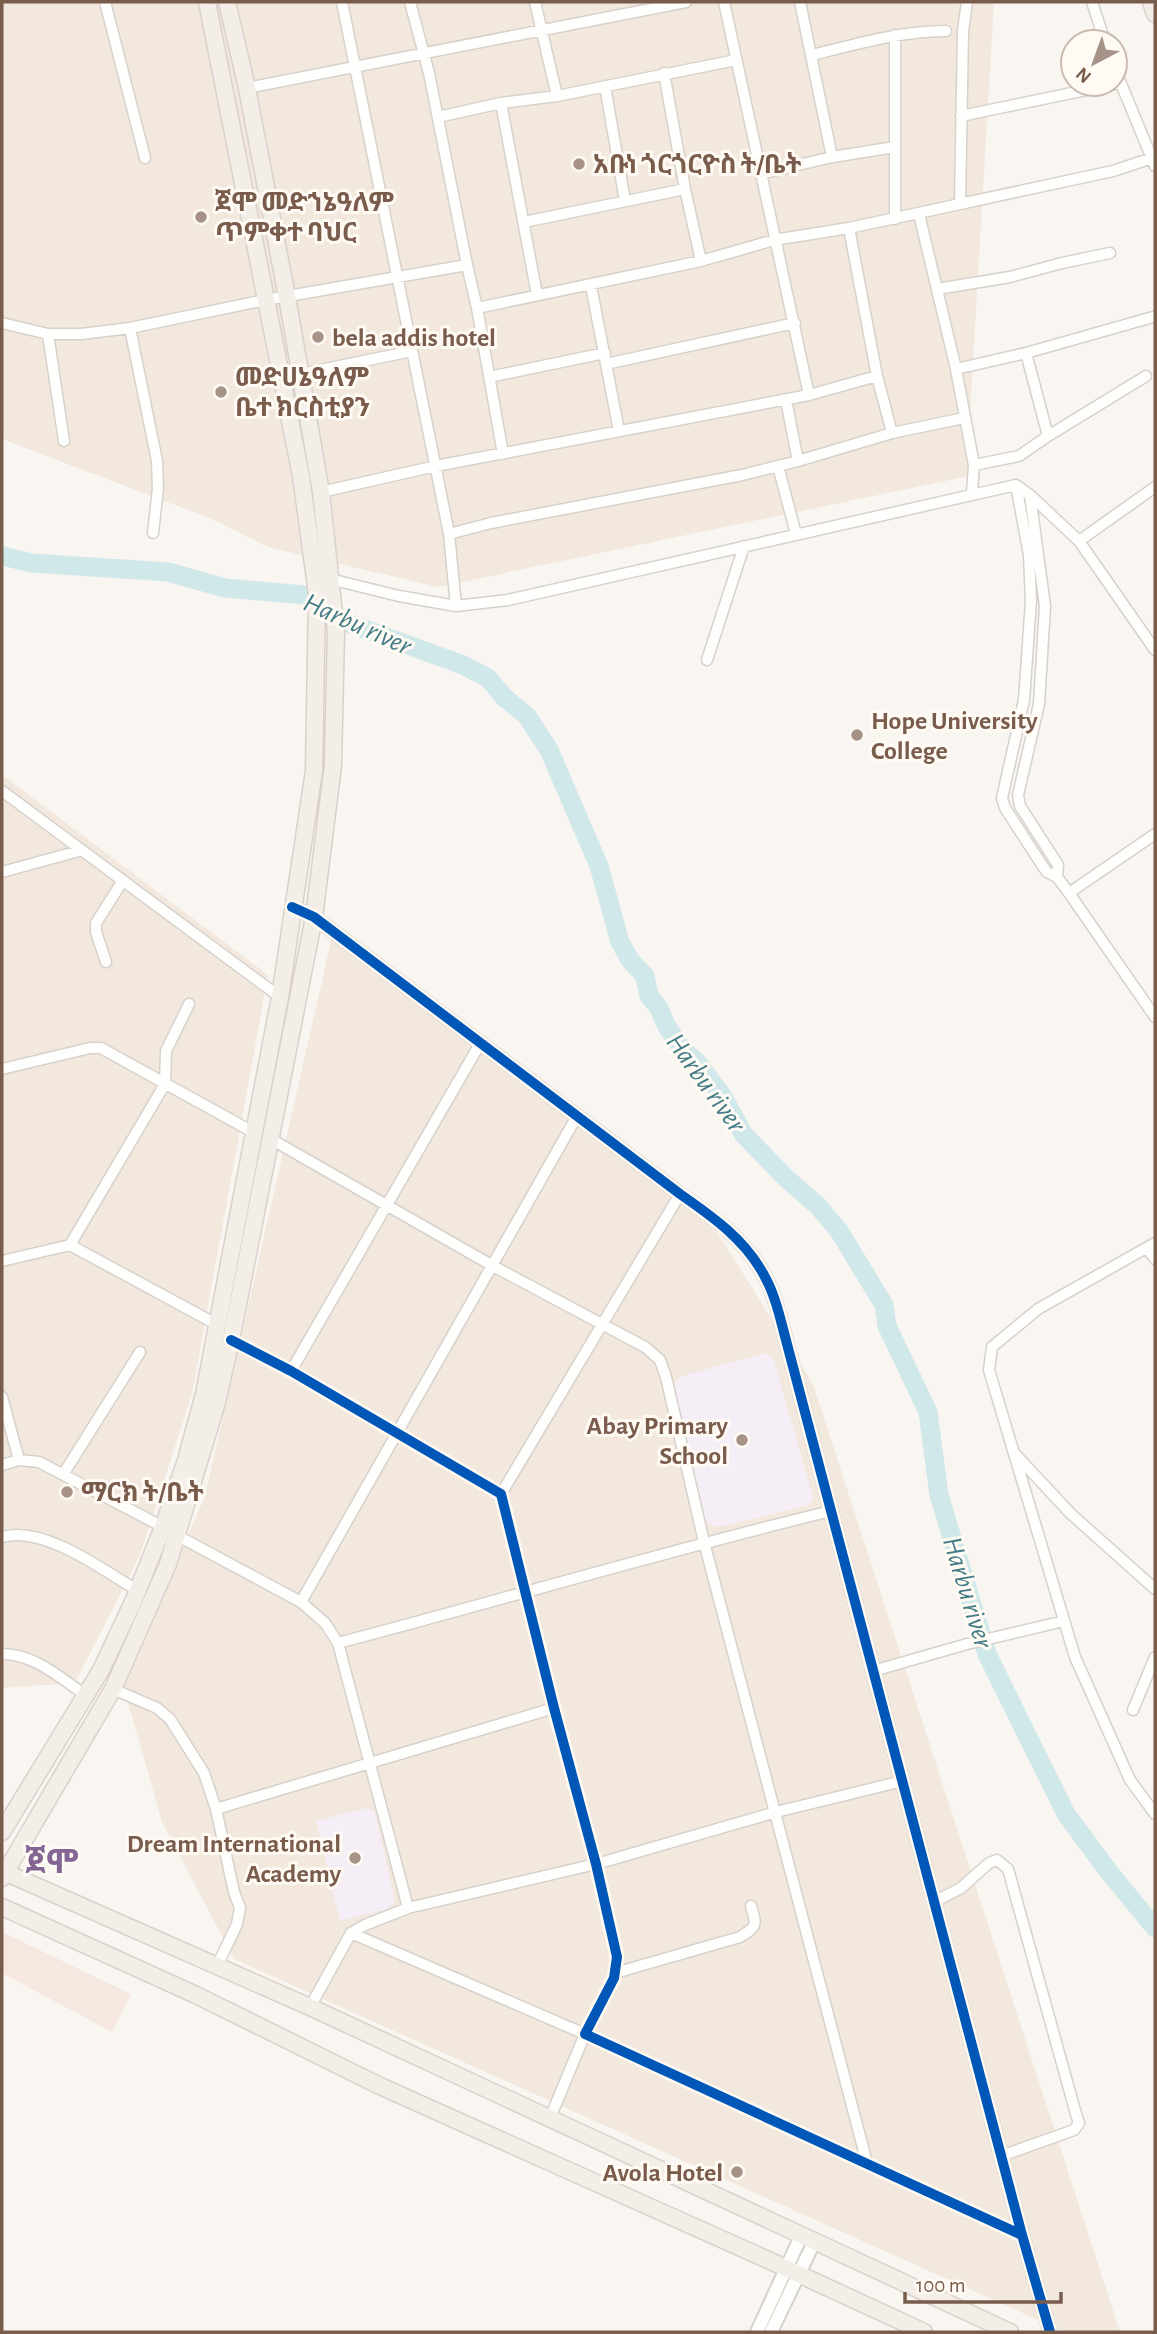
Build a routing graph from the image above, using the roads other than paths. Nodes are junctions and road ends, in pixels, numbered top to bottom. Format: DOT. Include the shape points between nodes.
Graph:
graph roads {
  1 [pos="106,2"];
  2 [pos="207,2"];
  3 [pos="227,2"];
  4 [pos="344,2"];
  5 [pos="410,2"];
  6 [pos="535,2"];
  7 [pos="686,2"];
  8 [pos="724,2"];
  9 [pos="800,2"];
  10 [pos="967,2"];
  11 [pos="1092,2"];
  12 [pos="1151,2"];
  13 [pos="1155,13"];
  14 [pos="1100,28"];
  15 [pos="542,30"];
  16 [pos="946,32"];
  17 [pos="895,35"];
  18 [pos="422,54"];
  19 [pos="812,55"];
  20 [pos="736,60"];
  21 [pos="356,66"];
  22 [pos="664,73"];
  23 [pos="606,86"];
  24 [pos="247,88"];
  25 [pos="557,96"];
  26 [pos="1059,96"];
  27 [pos="1123,98"];
  28 [pos="501,103"];
  29 [pos="961,116"];
  30 [pos="438,117"];
  31 [pos="895,147"];
  32 [pos="832,157"];
  33 [pos="145,159"];
  34 [pos="1153,162"];
  35 [pos="760,174"];
  36 [pos="685,189"];
  37 [pos="625,201"];
  38 [pos="960,204"];
  39 [pos="919,214"];
  40 [pos="895,219"];
  41 [pos="524,222"];
  42 [pos="849,228"];
  43 [pos="774,240"];
  44 [pos="1110,253"];
  45 [pos="701,261"];
  46 [pos="467,265"];
  47 [pos="397,278"];
  48 [pos="590,286"];
  49 [pos="937,289"];
  50 [pos="537,295"];
  51 [pos="287,297"];
  52 [pos="265,300"];
  53 [pos="477,308"];
  54 [pos="1153,317"];
  55 [pos="2,323"];
  56 [pos="795,323"];
  57 [pos="130,328"];
  58 [pos="48,334"];
  59 [pos="412,351"];
  60 [pos="1026,353"];
  61 [pos="606,358"];
  62 [pos="956,369"];
  63 [pos="300,374"];
  64 [pos="877,376"];
  65 [pos="1146,376"];
  66 [pos="489,377"];
  67 [pos="809,395"];
  68 [pos="786,400"];
  69 [pos="964,418"];
  70 [pos="619,431"];
  71 [pos="892,433"];
  72 [pos="1048,436"];
  73 [pos="64,441"];
  74 [pos="503,454"];
  75 [pos="798,461"];
  76 [pos="974,465"];
  77 [pos="436,466"];
  78 [pos="778,466"];
  79 [pos="1016,485"];
  80 [pos="1155,487"];
  81 [pos="321,492"];
  82 [pos="972,493"];
  83 [pos="1030,495"];
  84 [pos="153,533"];
  85 [pos="449,534"];
  86 [pos="796,534"];
  87 [pos="1079,541"];
  88 [pos="744,546"];
  89 [pos="321,583"];
  90 [pos="456,606"];
  91 [pos="1155,650"];
  92 [pos="706,660"];
  93 [pos="1024,700"];
  94 [pos="1039,704"];
  95 [pos="2,791"];
  96 [pos="1155,834"];
  97 [pos="79,850"];
  98 [pos="2,872"];
  99 [pos="1057,877"];
  100 [pos="122,882"];
  101 [pos="1069,893"];
  102 [pos="292,907"];
  103 [pos="314,917"];
  104 [pos="106,962"];
  105 [pos="280,997"];
  106 [pos="189,1004"];
  107 [pos="1155,1017"];
  108 [pos="481,1042"];
  109 [pos="2,1069"];
  110 [pos="164,1084"];
  111 [pos="577,1116"];
  112 [pos="253,1132"];
  113 [pos="269,1138"];
  114 [pos="680,1194"];
  115 [pos="386,1204"];
  116 [pos="70,1245"];
  117 [pos="1151,1245"];
  118 [pos="1155,1259"];
  119 [pos="2,1261"];
  120 [pos="493,1266"];
  121 [pos="234,1278"];
  122 [pos="216,1324"];
  123 [pos="602,1325"];
  124 [pos="231,1340"];
  125 [pos="141,1352"];
  126 [pos="291,1371"];
  127 [pos="2,1397"];
  128 [pos="395,1433"];
  129 [pos="1012,1451"];
  130 [pos="19,1460"];
  131 [pos="2,1465"];
  132 [pos="64,1473"];
  133 [pos="501,1494"];
  134 [pos="831,1511"];
  135 [pos="163,1527"];
  136 [pos="178,1536"];
  137 [pos="2,1537"];
  138 [pos="704,1542"];
  139 [pos="1155,1589"];
  140 [pos="138,1591"];
  141 [pos="527,1593"];
  142 [pos="301,1602"];
  143 [pos="1064,1621"];
  144 [pos="338,1643"];
  145 [pos="2,1654"];
  146 [pos="1155,1657"];
  147 [pos="873,1671"];
  148 [pos="113,1689"];
  149 [pos="87,1696"];
  150 [pos="554,1708"];
  151 [pos="1133,1710"];
  152 [pos="370,1764"];
  153 [pos="903,1781"];
  154 [pos="216,1808"];
  155 [pos="776,1812"];
  156 [pos="1155,1813"];
  157 [pos="2,1831"];
  158 [pos="18,1851"];
  159 [pos="596,1864"];
  160 [pos="3,1874"];
  161 [pos="41,1887"];
  162 [pos="934,1902"];
  163 [pos="751,1906"];
  164 [pos="2,1907"];
  165 [pos="408,1908"];
  166 [pos="351,1933"];
  167 [pos="217,1966"];
  168 [pos="615,1973"];
  169 [pos="310,2007"];
  170 [pos="585,2035"];
  171 [pos="550,2118"];
  172 [pos="1001,2156"];
  173 [pos="867,2162"];
  174 [pos="1022,2235"];
  175 [pos="809,2237"];
  176 [pos="793,2272"];
  177 [pos="1046,2329"];
  178 [pos="757,2332"];
  179 [pos="771,2332"];
  180 [pos="923,2332"];
  181 [pos="1010,2332"];
  1 -- 33 [label="street"];
  2 -- 52 [label="main road"];
  3 -- 24 [label="main road"];
  4 -- 21 [label="street"];
  5 -- 18 [label="street"];
  6 -- 15 [label="street"];
  7 -- 15 [label="street"];
  8 -- 20 [label="street"];
  9 -- 19 [label="street"];
  10 -- 29 [label="street"];
  11 -- 14 [label="street"];
  12 -- 13 [label="main road"];
  15 -- 18 [label="street"];
  15 -- 25 [label="street"];
  16 -- 17 [label="street"];
  17 -- 19 [label="street"];
  17 -- 31 [label="street"];
  18 -- 21 [label="street"];
  18 -- 30 [label="street"];
  19 -- 32 [label="street"];
  20 -- 22 [label="street"];
  20 -- 35 [label="street"];
  21 -- 24 [label="street"];
  21 -- 47 [label="street"];
  22 -- 23 [label="street"];
  22 -- 36 [label="street"];
  23 -- 25 [label="street"];
  23 -- 37 [label="street"];
  24 -- 51 [label="main road"];
  25 -- 28 [label="street"];
  26 -- 29 [label="street"];
  27 -- 34 [label="street"];
  28 -- 30 [label="street"];
  28 -- 41 [label="street"];
  29 -- 38 [label="street"];
  30 -- 46 [label="street"];
  31 -- 32 [label="street"];
  31 -- 40 [label="street"];
  32 -- 35 [label="street"];
  34 -- 38 [label="street"];
  35 -- 43 [label="street"];
  36 -- 37 [label="street"];
  36 -- 45 [label="street"];
  37 -- 41 [label="street"];
  38 -- 39 [label="street"];
  39 -- 40 [label="street"];
  39 -- 49 [label="street"];
  40 -- 42 [label="street"];
  41 -- 50 [label="street"];
  42 -- 43 [label="street"];
  42 -- 64 [label="street"];
  43 -- 45 [label="street"];
  43 -- 56 [label="street"];
  44 -- 49 [label="street"];
  45 -- 48 [label="street"];
  46 -- 47 [label="street"];
  46 -- 53 [label="street"];
  47 -- 51 [label="street"];
  47 -- 59 [label="street"];
  48 -- 50 [label="street"];
  48 -- 61 [label="street"];
  49 -- 62 [label="street"];
  50 -- 53 [label="street"];
  51 -- 52 [label="street"];
  51 -- 63 [label="main road"];
  52 -- 57 [label="street"];
  52 -- 89 [label="main road"];
  53 -- 66 [label="street"];
  54 -- 60 [label="street"];
  55 -- 58 [label="street"];
  56 -- 61 [label="street"];
  56 -- 67 [label="street"];
  57 -- 58 [label="street"];
  57 -- 84 [label="street" via="157,461"];
  58 -- 73 [label="street"];
  59 -- 63 [label="street"];
  59 -- 77 [label="street"];
  60 -- 62 [label="street"];
  60 -- 72 [label="street"];
  61 -- 66 [label="street"];
  61 -- 70 [label="street"];
  62 -- 69 [label="street"];
  63 -- 81 [label="main road"];
  64 -- 67 [label="street"];
  64 -- 71 [label="street"];
  65 -- 72 [label="street"];
  66 -- 74 [label="street"];
  67 -- 68 [label="street"];
  68 -- 70 [label="street"];
  68 -- 75 [label="street"];
  69 -- 71 [label="street"];
  69 -- 76 [label="street"];
  70 -- 74 [label="street"];
  71 -- 75 [label="street"];
  72 -- 76 [label="street" via="1019,456"];
  74 -- 77 [label="street"];
  75 -- 78 [label="street"];
  76 -- 82 [label="street"];
  77 -- 81 [label="street"];
  77 -- 85 [label="street"];
  78 -- 85 [label="street"];
  78 -- 86 [label="street"];
  79 -- 82 [label="street"];
  79 -- 83 [label="street"];
  79 -- 93 [label="street" via="1029,555 1031,601"];
  80 -- 87 [label="street"];
  81 -- 89 [label="main road"];
  82 -- 86 [label="street"];
  83 -- 87 [label="street"];
  83 -- 94 [label="street" via="1045,606"];
  85 -- 90 [label="street"];
  86 -- 88 [label="street"];
  87 -- 91 [label="street"];
  88 -- 90 [label="street" via="509,600"];
  88 -- 92 [label="street"];
  89 -- 90 [label="street"];
  89 -- 102 [label="main road" via="314,771"];
  89 -- 103 [label="main road" via="334,611 336,632 333,765"];
  93 -- 94 [label="street"];
  93 -- 99 [label="street" via="1002,798 1047,872"];
  94 -- 99 [label="street" via="1018,795 1020,806 1058,866"];
  95 -- 97 [label="street"];
  96 -- 101 [label="street"];
  97 -- 98 [label="street"];
  97 -- 100 [label="street"];
  99 -- 101 [label="street"];
  100 -- 104 [label="street" via="96,923"];
  100 -- 105 [label="street"];
  101 -- 107 [label="street"];
  102 -- 103 [label="street"];
  102 -- 105 [label="main road"];
  103 -- 108 [label="street"];
  103 -- 113 [label="main road"];
  105 -- 112 [label="main road"];
  106 -- 110 [label="street" via="166,1051"];
  108 -- 111 [label="street"];
  108 -- 115 [label="street"];
  109 -- 110 [label="street" via="101,1048"];
  110 -- 112 [label="street"];
  110 -- 116 [label="street"];
  111 -- 114 [label="street"];
  111 -- 120 [label="street"];
  112 -- 121 [label="main road"];
  113 -- 115 [label="street"];
  113 -- 121 [label="main road"];
  114 -- 123 [label="street"];
  114 -- 134 [label="street" via="734,1235 766,1278"];
  115 -- 120 [label="street"];
  115 -- 126 [label="street"];
  116 -- 119 [label="street"];
  116 -- 122 [label="street"];
  117 -- 118 [label="street"];
  117 -- 129 [label="street" via="1047,1303 992,1347 989,1370"];
  120 -- 123 [label="street"];
  120 -- 128 [label="street"];
  121 -- 122 [label="main road"];
  121 -- 124 [label="main road"];
  122 -- 135 [label="main road" via="204,1394"];
  123 -- 133 [label="street"];
  123 -- 138 [label="street" via="660,1360"];
  124 -- 126 [label="street"];
  124 -- 136 [label="main road"];
  125 -- 132 [label="street"];
  126 -- 128 [label="street"];
  127 -- 130 [label="street"];
  128 -- 133 [label="street"];
  128 -- 142 [label="street"];
  129 -- 139 [label="street" via="1071,1514"];
  129 -- 143 [label="street"];
  130 -- 131 [label="street"];
  130 -- 132 [label="street" via="39,1462"];
  132 -- 135 [label="street"];
  133 -- 141 [label="street"];
  134 -- 138 [label="street"];
  134 -- 147 [label="street"];
  135 -- 140 [label="main road"];
  136 -- 142 [label="street"];
  136 -- 148 [label="main road"];
  137 -- 140 [label="street" via="23,1535 47,1541"];
  138 -- 141 [label="street"];
  138 -- 155 [label="street"];
  140 -- 149 [label="main road"];
  141 -- 144 [label="street"];
  141 -- 150 [label="street"];
  142 -- 144 [label="street" via="325,1623"];
  143 -- 147 [label="street"];
  143 -- 156 [label="street" via="1075,1657 1130,1780"];
  144 -- 152 [label="street"];
  145 -- 149 [label="street" via="38,1662"];
  146 -- 151 [label="street"];
  147 -- 153 [label="street"];
  148 -- 154 [label="street" via="170,1718 204,1773"];
  148 -- 158 [label="main road"];
  149 -- 157 [label="main road"];
  150 -- 152 [label="street"];
  150 -- 159 [label="street"];
  152 -- 154 [label="street"];
  152 -- 165 [label="street"];
  153 -- 155 [label="street"];
  153 -- 162 [label="street"];
  154 -- 167 [label="street" via="240,1908"];
  155 -- 159 [label="street"];
  155 -- 173 [label="street"];
  158 -- 160 [label="main road"];
  158 -- 161 [label="main road"];
  159 -- 165 [label="street"];
  159 -- 168 [label="street" via="617,1957"];
  160 -- 161 [label="main road"];
  161 -- 167 [label="main road"];
  162 -- 172 [label="street"];
  162 -- 172 [label="street" via="961,1888 989,1863 997,1860 1008,1869 1079,2123 1074,2130"];
  163 -- 168 [label="street" via="755,1927 740,1937"];
  164 -- 176 [label="main road" via="196,1995 380,2087"];
  165 -- 166 [label="street"];
  166 -- 169 [label="street"];
  166 -- 170 [label="street"];
  167 -- 169 [label="main road"];
  168 -- 170 [label="street"];
  169 -- 171 [label="main road"];
  170 -- 171 [label="street"];
  170 -- 173 [label="street"];
  171 -- 175 [label="main road"];
  172 -- 174 [label="street"];
  173 -- 174 [label="street"];
  174 -- 177 [label="street"];
  175 -- 176 [label="street"];
  175 -- 181 [label="main road"];
  176 -- 178 [label="street"];
  176 -- 179 [label="street"];
  176 -- 180 [label="main road"];
}
